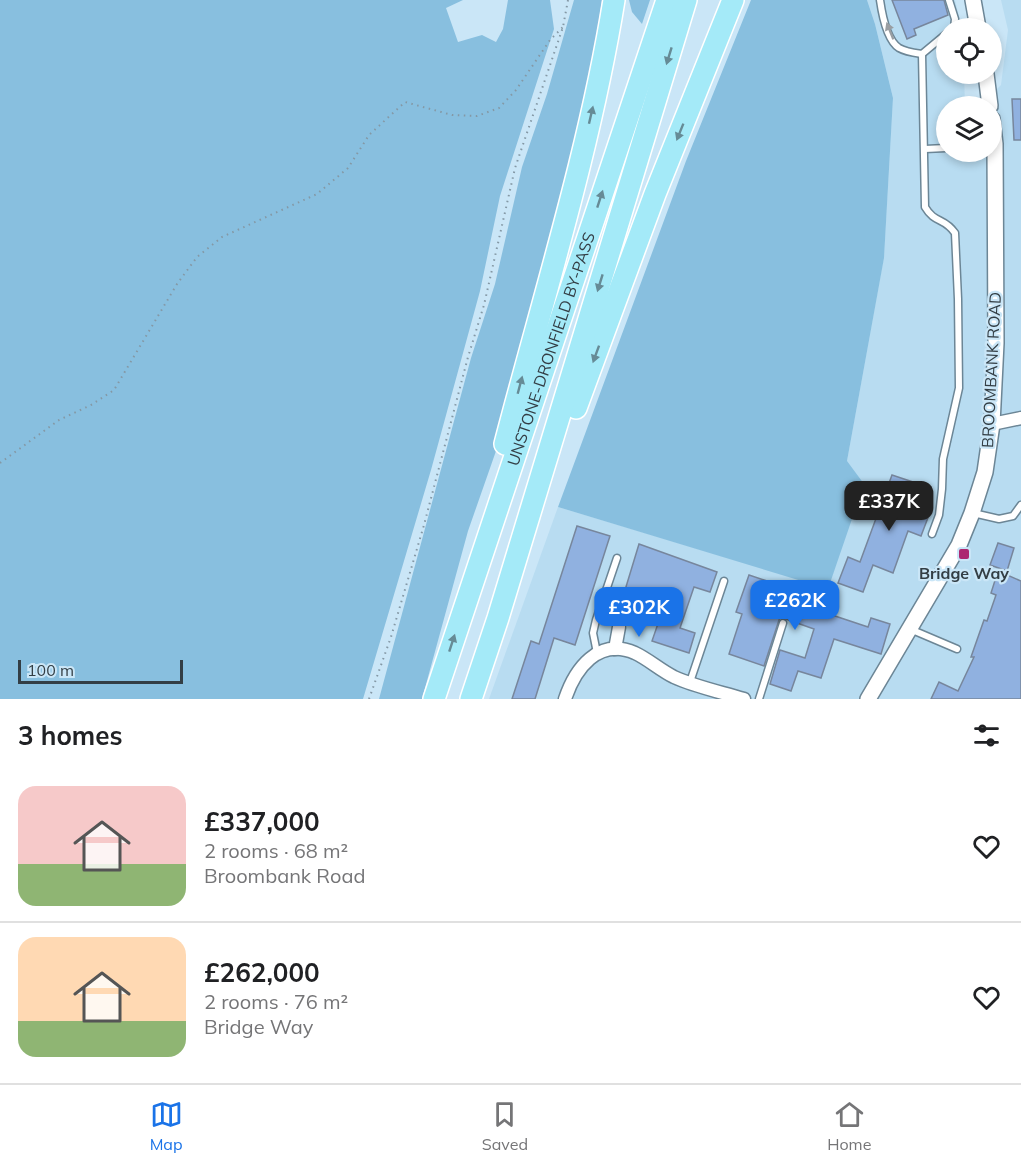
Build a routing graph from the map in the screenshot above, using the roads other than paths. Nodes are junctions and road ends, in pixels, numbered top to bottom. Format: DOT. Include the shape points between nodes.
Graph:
graph roads {
  1 [pos="614,0"];
  2 [pos="667,0"];
  3 [pos="686,0"];
  4 [pos="733,0"];
  5 [pos="879,0"];
  6 [pos="949,0"];
  7 [pos="973,0"];
  8 [pos="955,18"];
  9 [pos="976,18"];
  10 [pos="936,42"];
  11 [pos="922,54"];
  12 [pos="936,148"];
  13 [pos="925,149"];
  14 [pos="993,162"];
  15 [pos="1021,418"];
  16 [pos="992,424"];
  17 [pos="1021,505"];
  18 [pos="972,513"];
  19 [pos="932,534"];
  20 [pos="617,558"];
  21 [pos="478,565"];
  22 [pos="724,581"];
  23 [pos="498,618"];
  24 [pos="783,623"];
  25 [pos="619,627"];
  26 [pos="909,629"];
  27 [pos="615,649"];
  28 [pos="957,649"];
  29 [pos="597,653"];
  30 [pos="690,682"];
  31 [pos="737,698"];
  32 [pos="434,699"];
  33 [pos="471,699"];
  34 [pos="565,699"];
  35 [pos="759,699"];
  36 [pos="868,699"];
  21 -- 1 [label="highway, one-way" via="505,444 582,154"];
  21 -- 2 [label="highway, UNSTONE-DRONFIELD BY-PASS, one-way"];
  3 -- 23 [label="highway, UNSTONE-DRONFIELD BY-PASS, one-way"];
  4 -- 23 [label="highway, one-way" via="655,194"];
  11 -- 5 [label="lane, one-way" via="898,47 891,38"];
  6 -- 8 [label="lane"];
  7 -- 9 [label="street"];
  10 -- 11 [label="lane"];
  11 -- 13 [label="lane"];
  12 -- 13 [label="lane"];
  13 -- 19 [label="lane" via="926,207 931,216 949,224 955,233 958,299 959,388 943,459 939,515"];
  14 -- 16 [label="street, BROOMBANK ROAD" via="996,343"];
  15 -- 16 [label="street"];
  16 -- 18 [label="street, BROOMBANK ROAD" via="985,472"];
  17 -- 18 [label="lane" via="1013,516 999,519"];
  18 -- 26 [label="street, BROOMBANK ROAD" via="959,545"];
  20 -- 29 [label="lane" via="593,633"];
  32 -- 21 [label="highway, UNSTONE-DRONFIELD BY-PASS, one-way"];
  22 -- 30 [label="lane"];
  23 -- 33 [label="highway, UNSTONE-DRONFIELD BY-PASS"];
  24 -- 35 [label="lane"];
  25 -- 27 [label="street"];
  26 -- 28 [label="lane"];
  26 -- 36 [label="street, BROOMBANK ROAD"];
  27 -- 29 [label="street"];
  27 -- 30 [label="street" via="634,653"];
  29 -- 34 [label="street" via="579,668"];
  30 -- 31 [label="street"];
}
